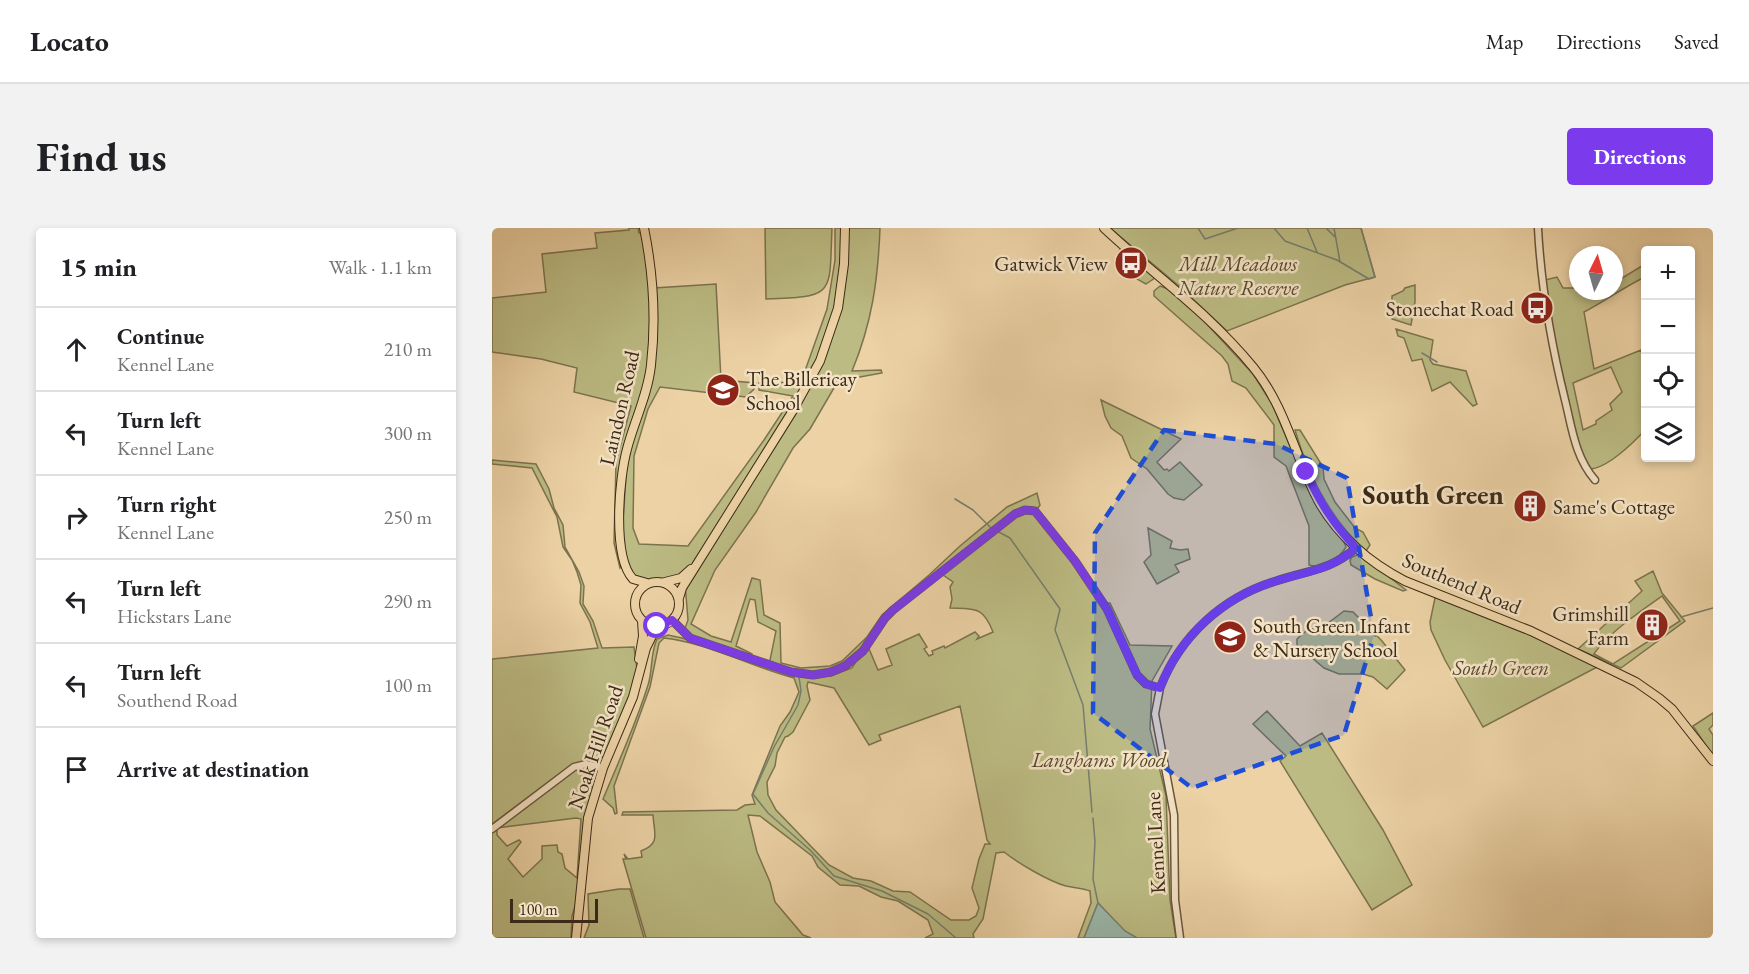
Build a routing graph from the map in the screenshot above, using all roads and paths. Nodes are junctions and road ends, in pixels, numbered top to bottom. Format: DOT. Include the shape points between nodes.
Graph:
graph roads {
  1 [pos="644,228"];
  2 [pos="845,228"];
  3 [pos="1104,228"];
  4 [pos="1539,228"];
  5 [pos="1595,480"];
  6 [pos="1356,548"];
  7 [pos="699,562"];
  8 [pos="664,583"];
  9 [pos="647,584"];
  10 [pos="679,598"];
  11 [pos="672,620"];
  12 [pos="642,621"];
  13 [pos="663,625"];
  14 [pos="638,675"];
  15 [pos="1160,688"];
  16 [pos="1713,760"];
  17 [pos="603,768"];
  18 [pos="492,829"];
  19 [pos="576,938"];
  20 [pos="1180,938"];
  1 -- 9 [label="main road, Laindon Road" via="652,291 650,369 625,455 620,521 626,567 633,579"];
  2 -- 7 [label="main road" via="838,308 820,361"];
  3 -- 6 [label="main road, Southend Road" via="1219,328 1254,368 1280,409 1319,502"];
  4 -- 5 [label="street" via="1545,301 1556,364 1579,457"];
  6 -- 15 [label="street, Kennel Lane" via="1334,564 1273,581 1222,607 1179,651"];
  6 -- 16 [label="main road, Southend Road" via="1405,581 1531,631 1647,689 1672,709"];
  7 -- 8 [label="main road" via="681,578"];
  7 -- 10 [label="main road"];
  8 -- 9 [label="main road"];
  8 -- 10 [label="main road"];
  9 -- 12 [label="main road" via="634,603"];
  10 -- 11 [label="main road" via="679,609"];
  11 -- 13 [label="main road"];
  11 -- 15 [label="street" via="690,638 791,672 831,672 855,659 885,618 944,568 1015,514 1035,511 1107,609 1137,675 1146,684"];
  12 -- 13 [label="main road"];
  12 -- 14 [label="main road, Noak Hill Road"];
  13 -- 14 [label="main road, Noak Hill Road" via="652,636"];
  14 -- 17 [label="main road, Noak Hill Road"];
  15 -- 20 [label="street, Kennel Lane" via="1155,714 1174,815 1175,900"];
  17 -- 18 [label="street" via="586,764 574,767"];
  17 -- 19 [label="main road, Noak Hill Road" via="588,818"];
}
